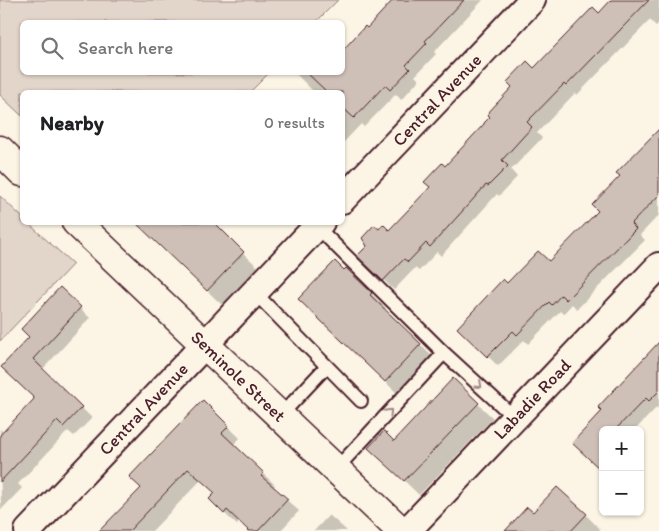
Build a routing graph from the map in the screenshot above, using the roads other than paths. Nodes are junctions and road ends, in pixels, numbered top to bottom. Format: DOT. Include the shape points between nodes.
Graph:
graph roads {
  1 [pos="532,0"];
  2 [pos="0,150"];
  3 [pos="20,170"];
  4 [pos="345,197"];
  5 [pos="79,225"];
  6 [pos="319,225"];
  7 [pos="659,266"];
  8 [pos="254,293"];
  9 [pos="205,345"];
  10 [pos="444,353"];
  11 [pos="326,367"];
  12 [pos="360,401"];
  13 [pos="280,416"];
  14 [pos="515,418"];
  15 [pos="336,469"];
  16 [pos="28,531"];
  17 [pos="400,531"];
  18 [pos="407,531"];
  1 -- 4 [label="street, Central Avenue"];
  2 -- 3 [label="street"];
  5 -- 9 [label="street, Seminole Street"];
  6 -- 8 [label="street, Central Avenue"];
  6 -- 10 [label="lane"];
  7 -- 14 [label="street, Labadie Road"];
  8 -- 9 [label="street, Central Avenue"];
  8 -- 11 [label="lane"];
  9 -- 13 [label="street, Seminole Street"];
  9 -- 16 [label="street, Central Avenue"];
  10 -- 14 [label="lane, one-way"];
  15 -- 10 [label="lane, one-way"];
  11 -- 12 [label="lane"];
  11 -- 13 [label="lane"];
  13 -- 15 [label="street, Seminole Street"];
  14 -- 18 [label="street, Labadie Road"];
  15 -- 17 [label="street, Seminole Street"];
}
